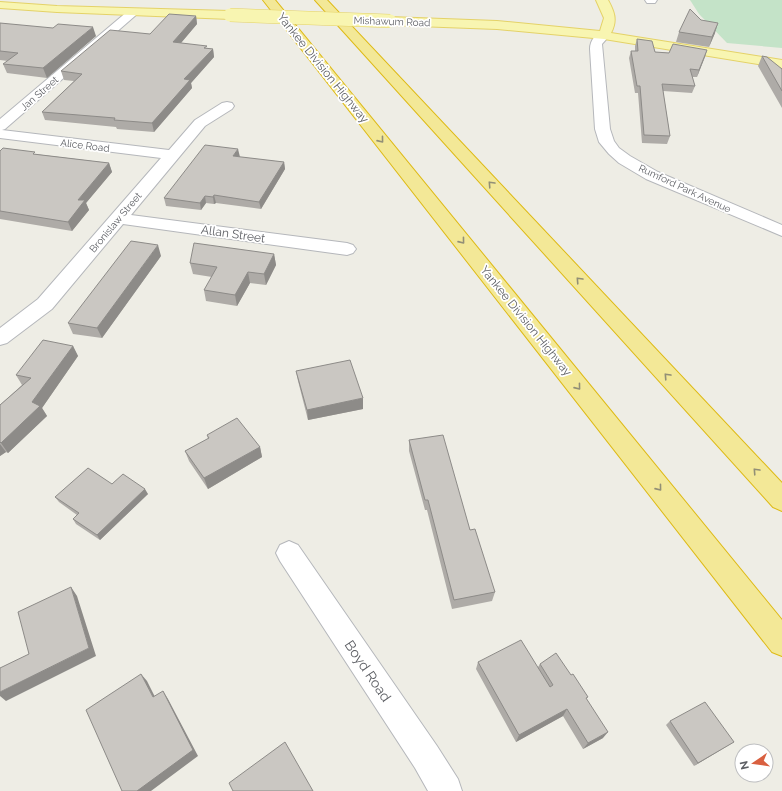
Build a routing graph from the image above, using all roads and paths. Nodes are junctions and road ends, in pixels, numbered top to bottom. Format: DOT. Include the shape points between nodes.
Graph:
graph roads {
  1 [pos="269,0"];
  2 [pos="320,0"];
  3 [pos="602,0"];
  4 [pos="0,5"];
  5 [pos="132,12"];
  6 [pos="604,35"];
  7 [pos="782,64"];
  8 [pos="228,106"];
  9 [pos="0,126"];
  10 [pos="0,134"];
  11 [pos="171,155"];
  12 [pos="118,218"];
  13 [pos="782,231"];
  14 [pos="347,250"];
  15 [pos="0,338"];
  16 [pos="782,500"];
  17 [pos="289,553"];
  18 [pos="782,642"];
  19 [pos="446,791"];
  1 -- 18 [label="highway, Yankee Division Highway, one-way"];
  16 -- 2 [label="highway, one-way"];
  3 -- 6 [label="main road" via="610,20 610,27"];
  4 -- 5 [label="main road, Mishawum Road"];
  5 -- 6 [label="main road, Mishawum Road, bridge" via="497,25"];
  5 -- 9 [label="street, Jan Street"];
  6 -- 7 [label="main road, Mishawum Road"];
  6 -- 13 [label="street, Rumford Park Avenue" via="596,43 596,55 602,130 610,147 627,161 664,180"];
  8 -- 11 [label="street, Bronislaw Street" via="202,121"];
  10 -- 11 [label="street, Alice Road"];
  11 -- 12 [label="street, Bronislaw Street"];
  12 -- 14 [label="street, Allan Street"];
  12 -- 15 [label="street, Bronislaw Street" via="45,304"];
  17 -- 19 [label="street, Boyd Road"];
}
